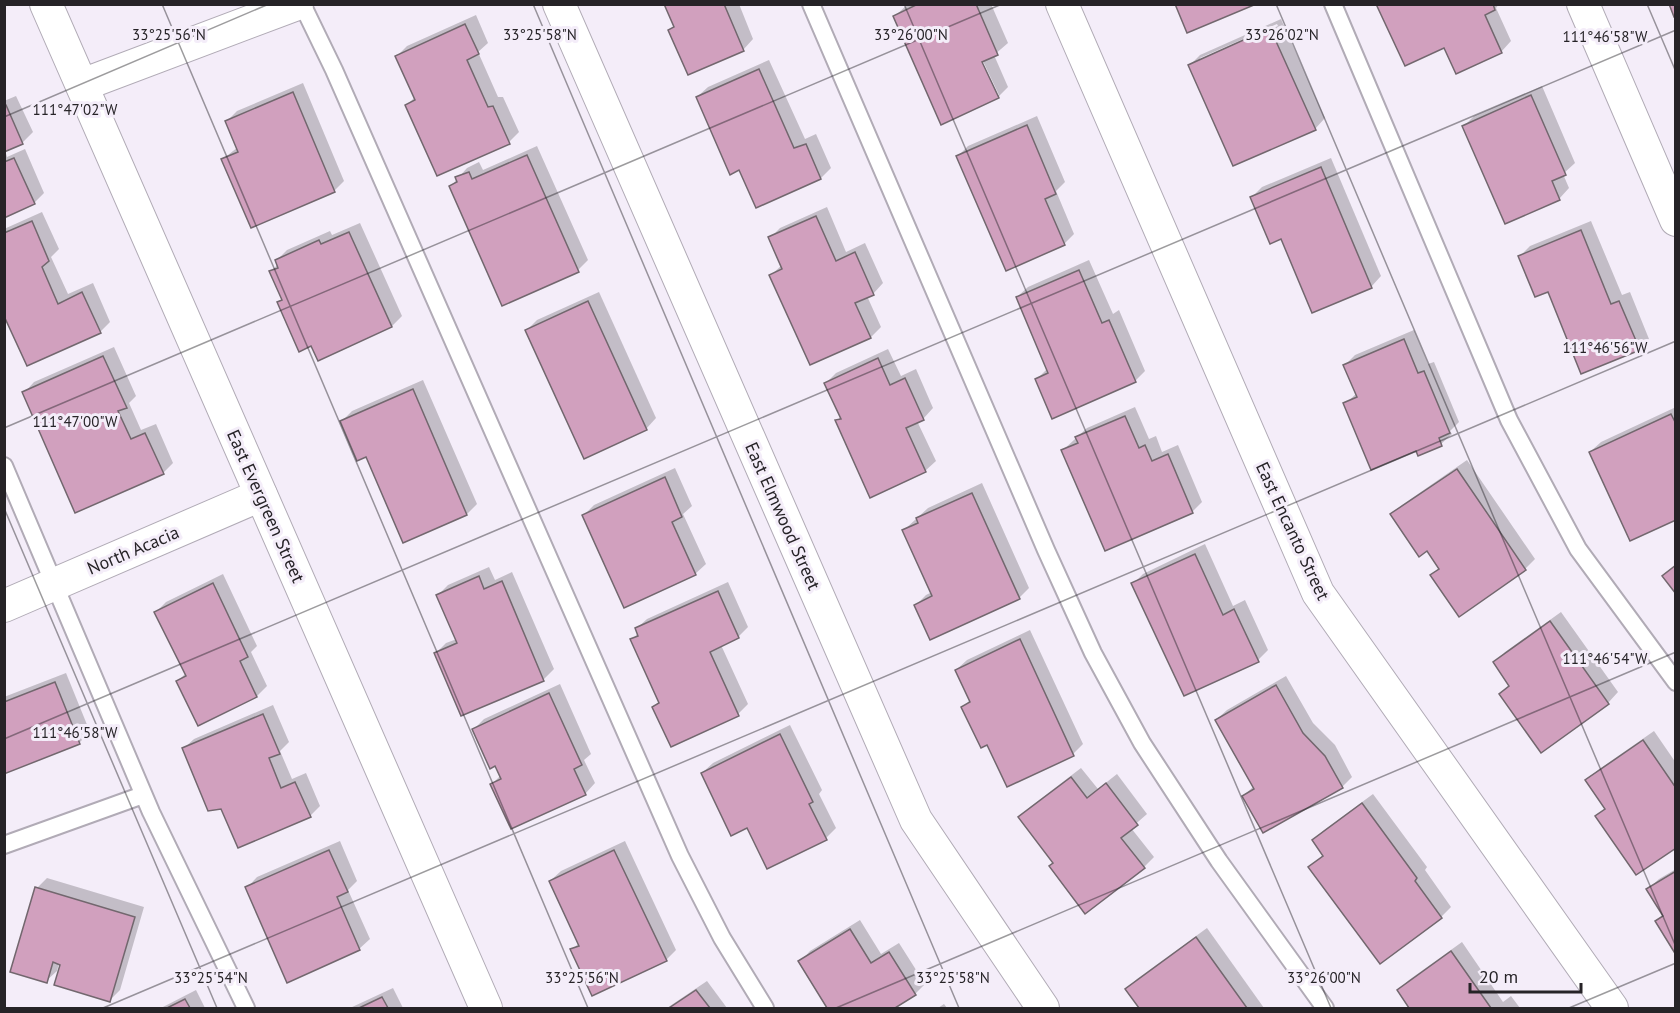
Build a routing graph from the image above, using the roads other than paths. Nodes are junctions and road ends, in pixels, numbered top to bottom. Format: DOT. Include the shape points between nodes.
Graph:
graph roads {
  1 [pos="46,4"];
  2 [pos="299,4"];
  3 [pos="559,4"];
  4 [pos="811,4"];
  5 [pos="1062,4"];
  6 [pos="1333,4"];
  7 [pos="1583,4"];
  8 [pos="82,85"];
  9 [pos="1676,220"];
  10 [pos="4,466"];
  11 [pos="261,495"];
  12 [pos="56,584"];
  13 [pos="4,606"];
  14 [pos="1676,682"];
  15 [pos="144,795"];
  16 [pos="4,845"];
  17 [pos="246,1008"];
  18 [pos="486,1008"];
  19 [pos="765,1008"];
  20 [pos="1043,1008"];
  21 [pos="1325,1008"];
  22 [pos="1612,1008"];
  1 -- 8 [label="street, East Evergreen Street"];
  2 -- 8 [label="street"];
  2 -- 19 [label="lane" via="334,70 680,856 722,938"];
  3 -- 20 [label="street, East Elmwood Street" via="916,820"];
  4 -- 21 [label="lane" via="1093,653 1142,743 1206,842"];
  5 -- 22 [label="street, East Encanto Street" via="1318,592"];
  6 -- 14 [label="lane" via="1509,420 1578,549"];
  7 -- 9 [label="street"];
  8 -- 11 [label="street, East Evergreen Street"];
  10 -- 12 [label="lane"];
  11 -- 12 [label="street, North Acacia"];
  11 -- 18 [label="street, East Evergreen Street"];
  12 -- 13 [label="street, North Acacia"];
  12 -- 15 [label="lane"];
  15 -- 16 [label="lane"];
  15 -- 17 [label="lane"];
}
